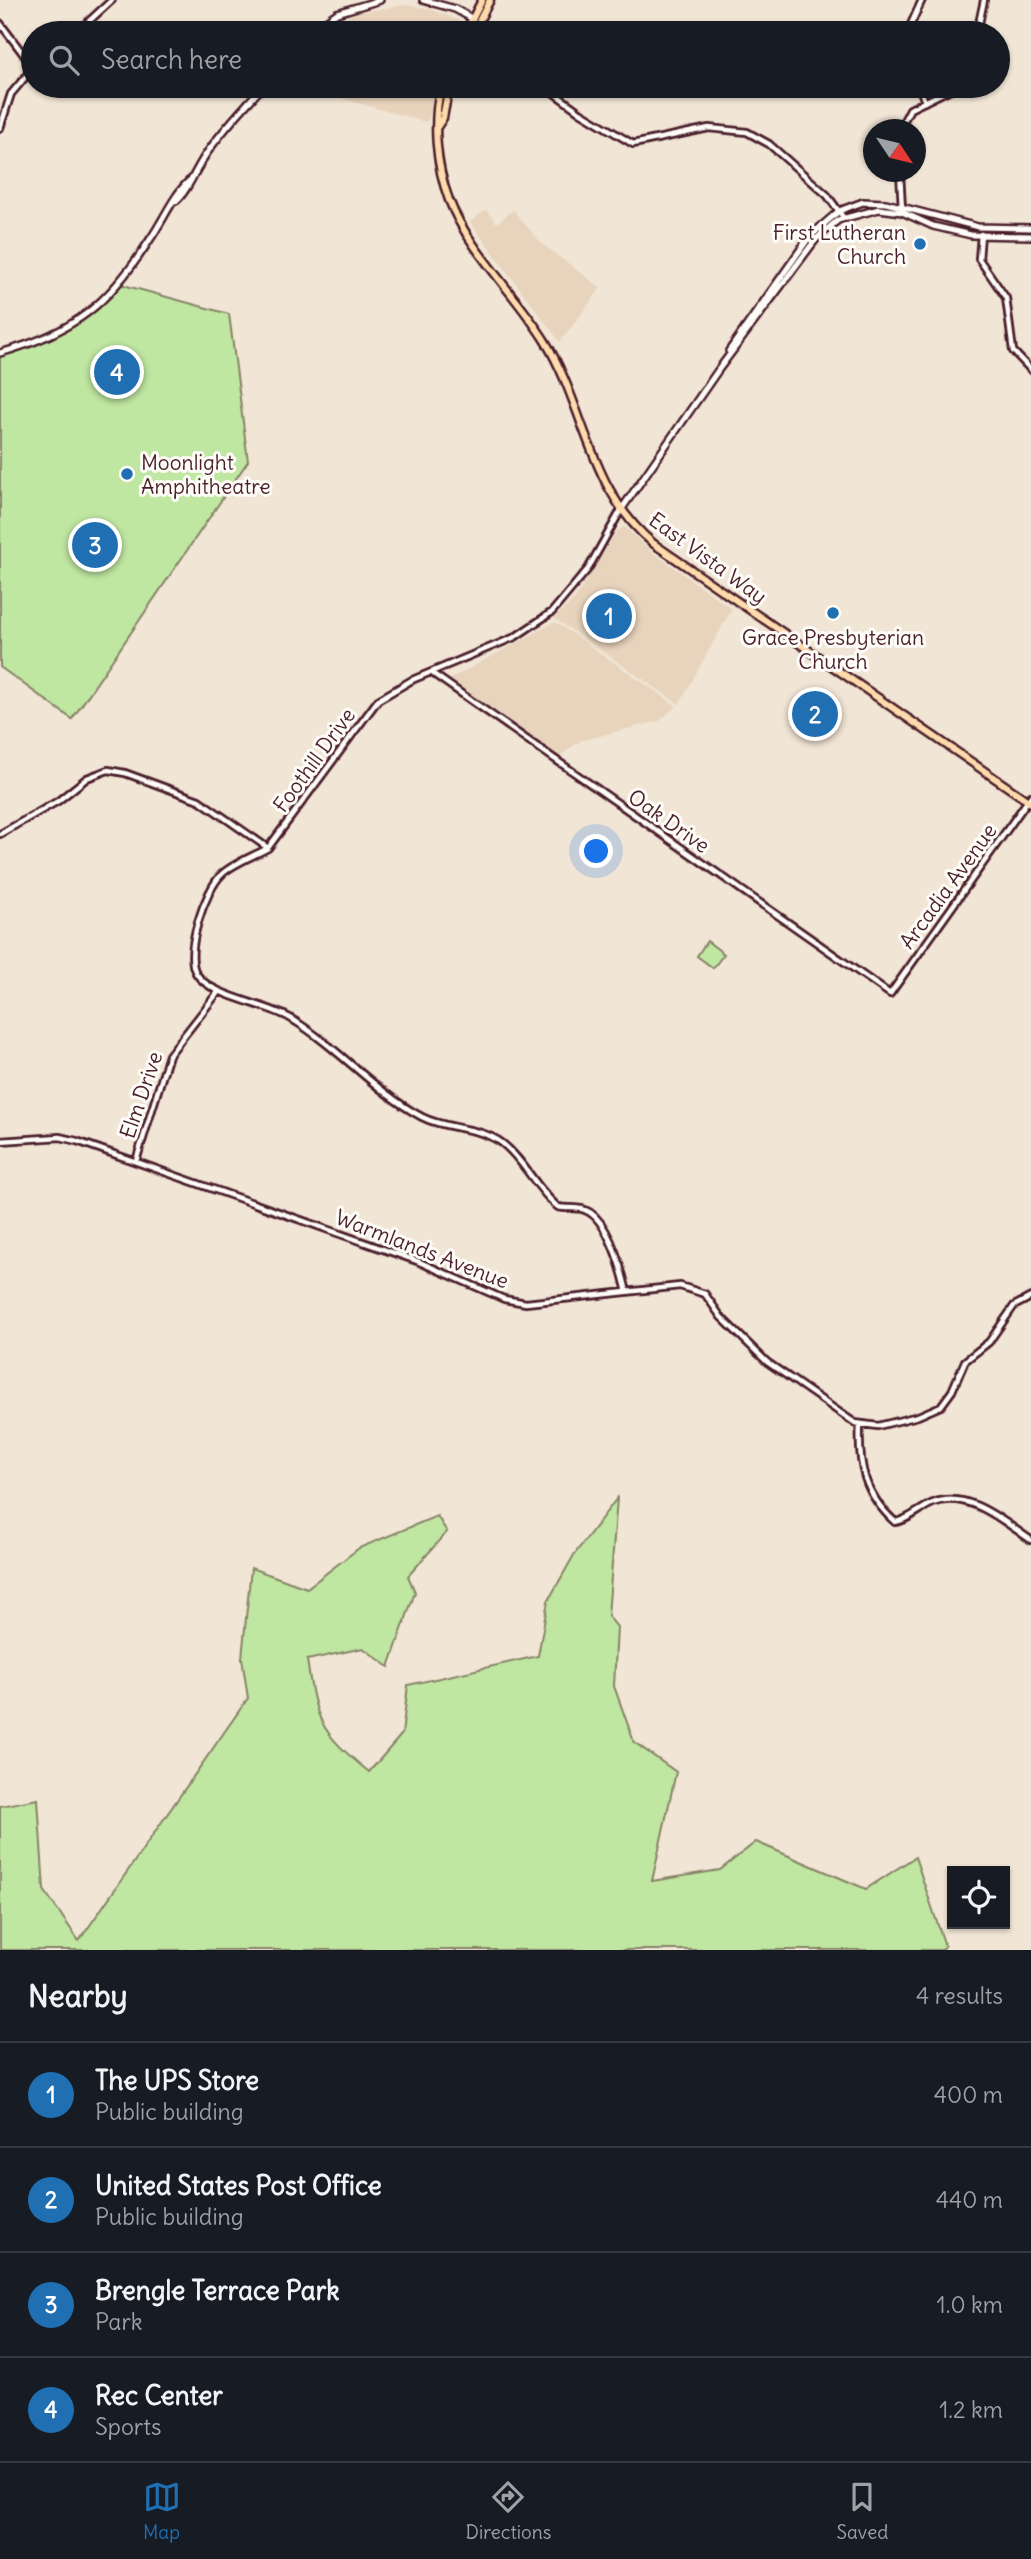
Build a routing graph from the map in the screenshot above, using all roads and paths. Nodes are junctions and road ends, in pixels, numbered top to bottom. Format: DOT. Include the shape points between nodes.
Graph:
graph roads {
  1 [pos="112,0"];
  2 [pos="380,0"];
  3 [pos="422,0"];
  4 [pos="482,0"];
  5 [pos="490,0"];
  6 [pos="922,0"];
  7 [pos="985,0"];
  8 [pos="89,21"];
  9 [pos="326,21"];
  10 [pos="476,21"];
  11 [pos="912,21"];
  12 [pos="980,21"];
  13 [pos="0,23"];
  14 [pos="21,50"];
  15 [pos="21,81"];
  16 [pos="253,98"];
  17 [pos="439,98"];
  18 [pos="447,98"];
  19 [pos="561,98"];
  20 [pos="924,98"];
  21 [pos="933,98"];
  22 [pos="925,102"];
  23 [pos="904,119"];
  24 [pos="437,127"];
  25 [pos="0,128"];
  26 [pos="901,182"];
  27 [pos="902,209"];
  28 [pos="839,211"];
  29 [pos="843,218"];
  30 [pos="981,228"];
  31 [pos="1031,228"];
  32 [pos="1031,236"];
  33 [pos="980,237"];
  34 [pos="0,353"];
  35 [pos="719,369"];
  36 [pos="1031,370"];
  37 [pos="621,510"];
  38 [pos="456,663"];
  39 [pos="432,672"];
  40 [pos="444,681"];
  41 [pos="1030,800"];
  42 [pos="0,834"];
  43 [pos="268,848"];
  44 [pos="219,991"];
  45 [pos="890,994"];
  46 [pos="0,1141"];
  47 [pos="136,1161"];
  48 [pos="627,1292"];
  49 [pos="1031,1297"];
  50 [pos="860,1424"];
  51 [pos="1031,1540"];
  1 -- 8 [label="street"];
  2 -- 9 [label="main road"];
  3 -- 10 [label="main road" via="455,9"];
  4 -- 10 [label="main road"];
  5 -- 10 [label="main road"];
  6 -- 11 [label="street"];
  7 -- 12 [label="street"];
  13 -- 14 [label="street"];
  15 -- 25 [label="street"];
  16 -- 34 [label="main road" via="208,150 141,253 86,316 54,336"];
  17 -- 24 [label="main road, East Vista Way"];
  18 -- 24 [label="main road, East Vista Way"];
  19 -- 28 [label="street" via="633,144 709,128 755,135 827,195"];
  20 -- 22 [label="street"];
  21 -- 22 [label="street"];
  22 -- 23 [label="street" via="910,108"];
  24 -- 37 [label="main road, East Vista Way" via="450,202 465,232 544,340 597,468"];
  26 -- 27 [label="street"];
  27 -- 28 [label="main road" via="863,202"];
  27 -- 29 [label="main road"];
  27 -- 30 [label="main road"];
  27 -- 33 [label="main road" via="933,226"];
  28 -- 29 [label="street"];
  28 -- 35 [label="main road" via="810,236"];
  29 -- 35 [label="main road" via="817,239"];
  30 -- 31 [label="main road"];
  30 -- 33 [label="street"];
  32 -- 33 [label="main road"];
  33 -- 36 [label="street" via="979,259 1006,298 1013,351"];
  35 -- 37 [label="main road"];
  37 -- 38 [label="street, Foothill Drive" via="589,569 552,612 515,637"];
  37 -- 41 [label="main road, East Vista Way" via="654,544"];
  38 -- 39 [label="street, Foothill Drive"];
  38 -- 40 [label="street" via="446,670"];
  39 -- 40 [label="street, Oak Drive"];
  39 -- 43 [label="street, Foothill Drive" via="390,692 371,707"];
  40 -- 45 [label="street, Oak Drive"];
  41 -- 45 [label="street, Arcadia Avenue"];
  42 -- 43 [label="street" via="87,778 108,770 199,800"];
  43 -- 44 [label="street" via="223,872 202,905 192,961 201,980"];
  44 -- 47 [label="street, Elm Drive" via="169,1055"];
  44 -- 48 [label="street" via="292,1019 422,1117 486,1134 506,1146 558,1207 585,1209 596,1218 615,1251"];
  46 -- 47 [label="street, Warmlands Avenue" via="60,1137"];
  47 -- 48 [label="street, Warmlands Avenue" via="417,1261 504,1299 526,1303"];
  48 -- 50 [label="street, Warmlands Avenue" via="680,1286 700,1291 767,1362"];
  49 -- 50 [label="street" via="1014,1306 989,1342 965,1361 941,1406 899,1422"];
  50 -- 51 [label="street" via="858,1456 864,1480 882,1511 895,1522 944,1499 957,1500 993,1512"];
}
